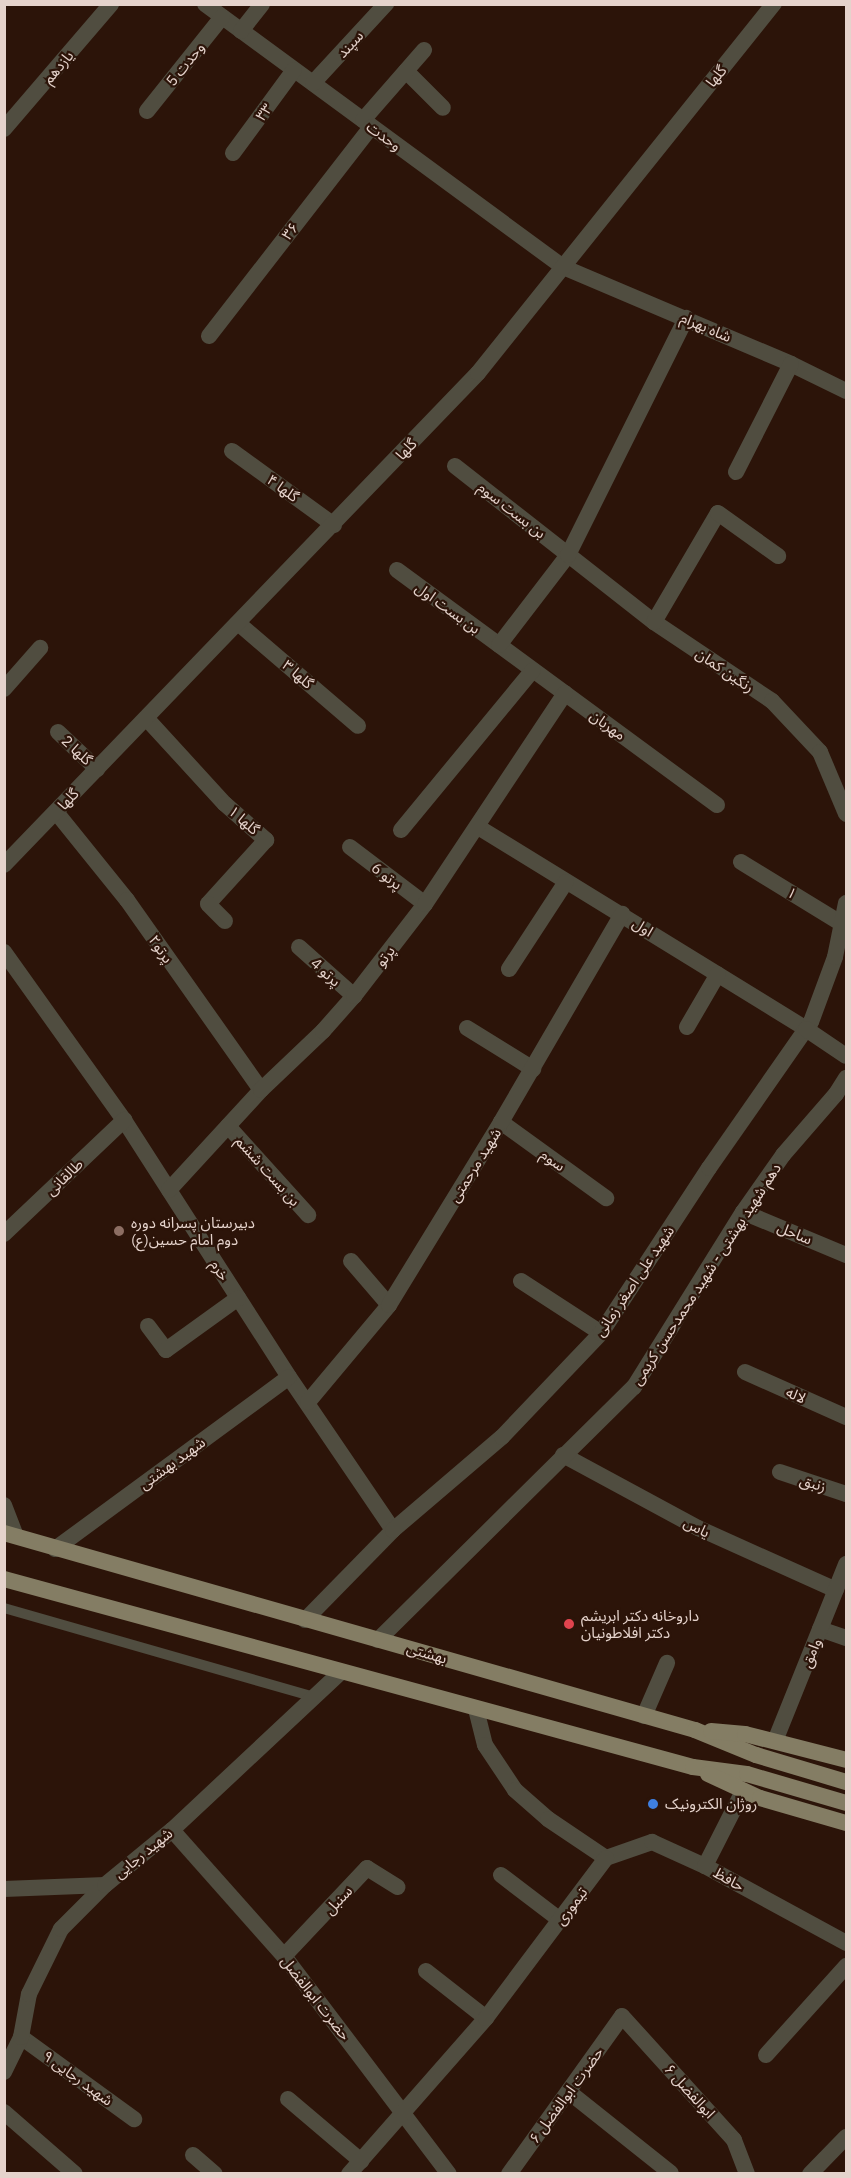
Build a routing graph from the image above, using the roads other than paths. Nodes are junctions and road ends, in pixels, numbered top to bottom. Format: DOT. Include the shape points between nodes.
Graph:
graph roads {
  1 [pos="111,4"];
  2 [pos="205,4"];
  3 [pos="262,4"];
  4 [pos="386,4"];
  5 [pos="774,4"];
  6 [pos="222,17"];
  7 [pos="241,31"];
  8 [pos="424,50"];
  9 [pos="294,70"];
  10 [pos="406,71"];
  11 [pos="313,83"];
  12 [pos="442,108"];
  13 [pos="147,111"];
  14 [pos="367,123"];
  15 [pos="4,129"];
  16 [pos="233,153"];
  17 [pos="563,267"];
  18 [pos="686,318"];
  19 [pos="209,336"];
  20 [pos="791,363"];
  21 [pos="846,390"];
  22 [pos="232,451"];
  23 [pos="454,466"];
  24 [pos="736,472"];
  25 [pos="334,525"];
  26 [pos="568,555"];
  27 [pos="778,556"];
  28 [pos="397,570"];
  29 [pos="654,622"];
  30 [pos="238,623"];
  31 [pos="499,645"];
  32 [pos="40,648"];
  33 [pos="533,670"];
  34 [pos="4,688"];
  35 [pos="565,693"];
  36 [pos="147,719"];
  37 [pos="358,726"];
  38 [pos="58,732"];
  39 [pos="97,769"];
  40 [pos="717,805"];
  41 [pos="56,812"];
  42 [pos="846,814"];
  43 [pos="478,826"];
  44 [pos="401,830"];
  45 [pos="350,847"];
  46 [pos="741,862"];
  47 [pos="4,865"];
  48 [pos="566,882"];
  49 [pos="846,903"];
  50 [pos="425,904"];
  51 [pos="622,914"];
  52 [pos="225,921"];
  53 [pos="842,924"];
  54 [pos="299,947"];
  55 [pos="4,952"];
  56 [pos="509,969"];
  57 [pos="718,974"];
  58 [pos="354,996"];
  59 [pos="687,1027"];
  60 [pos="467,1028"];
  61 [pos="806,1029"];
  62 [pos="846,1056"];
  63 [pos="533,1069"];
  64 [pos="846,1078"];
  65 [pos="261,1090"];
  66 [pos="841,1095"];
  67 [pos="124,1120"];
  68 [pos="501,1122"];
  69 [pos="228,1126"];
  70 [pos="169,1190"];
  71 [pos="606,1198"];
  72 [pos="743,1212"];
  73 [pos="308,1215"];
  74 [pos="4,1234"];
  75 [pos="846,1255"];
  76 [pos="351,1260"];
  77 [pos="521,1281"];
  78 [pos="238,1298"];
  79 [pos="389,1305"];
  80 [pos="148,1326"];
  81 [pos="601,1333"];
  82 [pos="745,1372"];
  83 [pos="289,1377"];
  84 [pos="308,1402"];
  85 [pos="846,1417"];
  86 [pos="563,1455"];
  87 [pos="780,1472"];
  88 [pos="846,1494"];
  89 [pos="4,1505"];
  90 [pos="393,1530"];
  91 [pos="10,1535"];
  92 [pos="55,1549"];
  93 [pos="846,1564"];
  94 [pos="4,1579"];
  95 [pos="836,1590"];
  96 [pos="4,1608"];
  97 [pos="305,1620"];
  98 [pos="820,1629"];
  99 [pos="846,1638"];
  100 [pos="378,1640"];
  101 [pos="667,1663"];
  102 [pos="340,1673"];
  103 [pos="314,1697"];
  104 [pos="476,1709"];
  105 [pos="644,1716"];
  106 [pos="695,1730"];
  107 [pos="775,1741"];
  108 [pos="846,1760"];
  109 [pos="693,1767"];
  110 [pos="846,1782"];
  111 [pos="743,1791"];
  112 [pos="846,1803"];
  113 [pos="846,1823"];
  114 [pos="172,1830"];
  115 [pos="606,1858"];
  116 [pos="705,1866"];
  117 [pos="501,1875"];
  118 [pos="105,1885"];
  119 [pos="397,1887"];
  120 [pos="4,1889"];
  121 [pos="560,1920"];
  122 [pos="846,1943"];
  123 [pos="284,1956"];
  124 [pos="846,1966"];
  125 [pos="426,1971"];
  126 [pos="622,2016"];
  127 [pos="486,2018"];
  128 [pos="21,2037"];
  129 [pos="766,2055"];
  130 [pos="4,2072"];
  131 [pos="569,2092"];
  132 [pos="288,2098"];
  133 [pos="4,2112"];
  134 [pos="405,2113"];
  135 [pos="134,2120"];
  136 [pos="846,2138"];
  137 [pos="193,2155"];
  138 [pos="361,2161"];
  139 [pos="671,2173"];
  140 [pos="75,2174"];
  141 [pos="215,2174"];
  142 [pos="349,2174"];
  143 [pos="449,2174"];
  144 [pos="509,2174"];
  145 [pos="747,2174"];
  146 [pos="810,2174"];
  1 -- 15 [label="street, یازدهم"];
  2 -- 6 [label="street, وحدت"];
  3 -- 7 [label="street"];
  4 -- 11 [label="street, سپند"];
  5 -- 17 [label="street, گلها"];
  6 -- 7 [label="street, وحدت"];
  6 -- 13 [label="street, 5 وحدت"];
  7 -- 9 [label="street, وحدت"];
  8 -- 10 [label="street, ۳۶"];
  9 -- 11 [label="street, وحدت"];
  9 -- 16 [label="street, ۳۳"];
  10 -- 12 [label="street"];
  10 -- 14 [label="street, ۳۶"];
  11 -- 14 [label="street, وحدت"];
  14 -- 17 [label="street, وحدت"];
  14 -- 19 [label="street, ۳۶"];
  17 -- 18 [label="street, شاه بهرام"];
  17 -- 25 [label="street, گلها" via="478,373"];
  18 -- 20 [label="street, شاه بهرام"];
  18 -- 26 [label="street"];
  20 -- 21 [label="street, شاه بهرام"];
  20 -- 24 [label="street"];
  22 -- 25 [label="street, گلها ۴"];
  23 -- 26 [label="street, بن بست سوم"];
  25 -- 30 [label="street, گلها"];
  26 -- 29 [label="street, رنگین کمان"];
  26 -- 31 [label="street"];
  27 -- 29 [label="street" via="718,513"];
  28 -- 31 [label="street, بن بست اول"];
  29 -- 42 [label="street, رنگین کمان" via="772,701 820,752"];
  30 -- 36 [label="street, گلها"];
  30 -- 37 [label="street, گلها ۳"];
  31 -- 33 [label="street, مهربان"];
  32 -- 34 [label="street"];
  33 -- 35 [label="street, مهربان"];
  33 -- 44 [label="street"];
  35 -- 40 [label="street, مهربان"];
  35 -- 43 [label="street, پرتو"];
  36 -- 39 [label="street, گلها"];
  36 -- 52 [label="street, گلها ۱" via="225,804 266,840 208,904"];
  38 -- 39 [label="street, گلها 2"];
  39 -- 41 [label="street, گلها"];
  41 -- 47 [label="street, گلها"];
  41 -- 65 [label="street, پرتو۲" via="127,900"];
  43 -- 48 [label="street, اول"];
  43 -- 50 [label="street, پرتو"];
  45 -- 50 [label="street, پرتو 6"];
  46 -- 53 [label="street, ۱"];
  48 -- 51 [label="street, اول"];
  48 -- 56 [label="street"];
  49 -- 53 [label="street, شهید علی اصغر زمانی"];
  50 -- 58 [label="street, پرتو"];
  51 -- 57 [label="street, اول"];
  51 -- 63 [label="street, شهید مرحمتی"];
  53 -- 61 [label="street, شهید علی اصغر زمانی" via="835,957"];
  54 -- 58 [label="street, پرتو 4"];
  55 -- 67 [label="street, خرم"];
  57 -- 59 [label="street"];
  57 -- 61 [label="street, اول"];
  58 -- 65 [label="street, پرتو"];
  60 -- 63 [label="street"];
  61 -- 62 [label="street, اول"];
  61 -- 81 [label="street, شهید علی اصغر زمانی"];
  63 -- 68 [label="street, شهید مرحمتی"];
  64 -- 66 [label="street, دهم شهید بهشتی - شهید محمدحسن کریمی"];
  65 -- 69 [label="street, پرتو"];
  66 -- 72 [label="street, دهم شهید بهشتی - شهید محمدحسن کریمی" via="783,1155"];
  67 -- 70 [label="street, خرم"];
  67 -- 74 [label="street, طالقانی"];
  68 -- 71 [label="street, سوم"];
  68 -- 79 [label="street, شهید مرحمتی"];
  69 -- 70 [label="street, پرتو"];
  69 -- 73 [label="street, بن بست ششم"];
  70 -- 78 [label="street, خرم"];
  72 -- 75 [label="street, ساحل"];
  72 -- 86 [label="street, دهم شهید بهشتی - شهید محمدحسن کریمی" via="634,1387"];
  76 -- 79 [label="street"];
  77 -- 81 [label="street"];
  78 -- 80 [label="street" via="166,1350"];
  78 -- 83 [label="street, خرم"];
  79 -- 84 [label="street, شهید مرحمتی"];
  81 -- 90 [label="street, شهید علی اصغر زمانی" via="502,1437"];
  82 -- 85 [label="street, لاله"];
  83 -- 84 [label="street, خرم"];
  83 -- 92 [label="street, شهید بهشتی"];
  84 -- 90 [label="street, خرم"];
  86 -- 95 [label="street, یاس" via="698,1528"];
  86 -- 100 [label="street, دهم شهید بهشتی - شهید محمدحسن کریمی"];
  87 -- 88 [label="street, زنبق"];
  89 -- 91 [label="street"];
  90 -- 97 [label="street, شهید علی اصغر زمانی"];
  91 -- 92 [label="main road, بهشتی"];
  92 -- 97 [label="main road, بهشتی"];
  93 -- 95 [label="street, وامق"];
  94 -- 102 [label="main road" via="244,1642"];
  95 -- 98 [label="street, وامق"];
  96 -- 103 [label="lane"];
  97 -- 100 [label="main road, بهشتی"];
  98 -- 99 [label="street"];
  98 -- 107 [label="street, وامق"];
  100 -- 105 [label="main road, بهشتی"];
  101 -- 105 [label="street"];
  102 -- 103 [label="street, شهید رجایی"];
  102 -- 104 [label="main road"];
  103 -- 114 [label="street, شهید رجایی"];
  104 -- 109 [label="main road"];
  104 -- 115 [label="street" via="485,1745 516,1790 548,1819"];
  105 -- 106 [label="main road, بهشتی"];
  106 -- 107 [label="main road"];
  106 -- 110 [label="main road, بهشتی" via="756,1755"];
  107 -- 108 [label="main road"];
  109 -- 111 [label="main road"];
  109 -- 112 [label="main road" via="747,1774"];
  111 -- 113 [label="main road"];
  111 -- 116 [label="street"];
  114 -- 118 [label="street, شهید رجایی"];
  114 -- 123 [label="street, حضرت ابوالفضل"];
  115 -- 116 [label="street, حافظ" via="652,1842"];
  115 -- 121 [label="street, تیموری"];
  116 -- 122 [label="street, حافظ"];
  117 -- 121 [label="street"];
  118 -- 120 [label="street"];
  118 -- 128 [label="street, شهید رجایی" via="61,1929 29,1994"];
  119 -- 123 [label="street, سنبل" via="367,1868"];
  121 -- 127 [label="street, تیموری"];
  123 -- 134 [label="street, حضرت ابوالفضل"];
  124 -- 129 [label="street"];
  125 -- 127 [label="street"];
  126 -- 131 [label="street, حضرت ابوالفضل ۶"];
  126 -- 145 [label="street, ابوالفضل ۶" via="734,2140"];
  127 -- 134 [label="street, تیموری"];
  128 -- 130 [label="street, شهید رجایی"];
  128 -- 135 [label="street, شهید رجایی ۹"];
  131 -- 139 [label="street"];
  131 -- 144 [label="street, حضرت ابوالفضل ۶"];
  132 -- 138 [label="street"];
  133 -- 140 [label="street"];
  134 -- 138 [label="street, تیموری"];
  134 -- 143 [label="street, حضرت ابوالفضل"];
  136 -- 146 [label="street"];
  137 -- 141 [label="street"];
  138 -- 142 [label="street, تیموری"];
}
